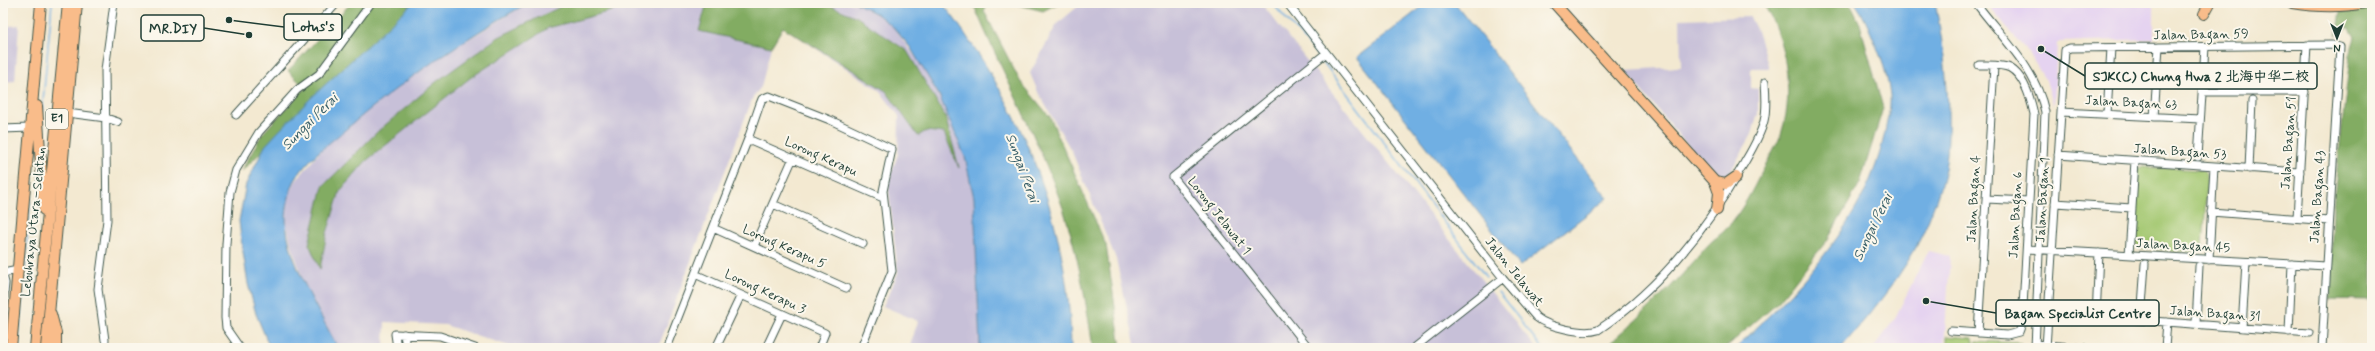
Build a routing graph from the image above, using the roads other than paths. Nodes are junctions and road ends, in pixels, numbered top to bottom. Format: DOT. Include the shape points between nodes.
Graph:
graph roads {
  1 [pos="68,3"];
  2 [pos="77,3"];
  3 [pos="114,3"];
  4 [pos="338,3"];
  5 [pos="371,3"];
  6 [pos="1287,3"];
  7 [pos="1554,3"];
  8 [pos="1976,3"];
  9 [pos="2210,3"];
  10 [pos="2292,3"];
  11 [pos="2364,3"];
  12 [pos="41,4"];
  13 [pos="2204,14"];
  14 [pos="2308,46"];
  15 [pos="2159,47"];
  16 [pos="2205,47"];
  17 [pos="2340,47"];
  18 [pos="2111,48"];
  19 [pos="2064,53"];
  20 [pos="1325,54"];
  21 [pos="1979,65"];
  22 [pos="1994,66"];
  23 [pos="35,67"];
  24 [pos="1766,82"];
  25 [pos="2202,92"];
  26 [pos="2305,92"];
  27 [pos="2252,101"];
  28 [pos="2061,112"];
  29 [pos="67,113"];
  30 [pos="2108,114"];
  31 [pos="236,115"];
  32 [pos="2154,117"];
  33 [pos="106,118"];
  34 [pos="2200,119"];
  35 [pos="118,122"];
  36 [pos="30,128"];
  37 [pos="3,129"];
  38 [pos="748,140"];
  39 [pos="2058,156"];
  40 [pos="2198,157"];
  41 [pos="793,158"];
  42 [pos="2135,161"];
  43 [pos="2214,166"];
  44 [pos="2249,169"];
  45 [pos="2300,172"];
  46 [pos="1736,177"];
  47 [pos="1714,182"];
  48 [pos="884,198"];
  49 [pos="1986,199"];
  50 [pos="2028,201"];
  51 [pos="2055,203"];
  52 [pos="773,204"];
  53 [pos="2132,208"];
  54 [pos="1717,210"];
  55 [pos="2211,212"];
  56 [pos="2297,218"];
  57 [pos="2328,221"];
  58 [pos="713,228"];
  59 [pos="46,236"];
  60 [pos="863,244"];
  61 [pos="754,246"];
  62 [pos="2027,249"];
  63 [pos="2038,250"];
  64 [pos="2052,251"];
  65 [pos="2099,253"];
  66 [pos="2129,255"];
  67 [pos="2209,260"];
  68 [pos="2246,262"];
  69 [pos="2145,264"];
  70 [pos="2292,264"];
  71 [pos="2198,266"];
  72 [pos="2326,266"];
  73 [pos="18,270"];
  74 [pos="3,274"];
  75 [pos="695,274"];
  76 [pos="1503,278"];
  77 [pos="846,288"];
  78 [pos="741,295"];
  79 [pos="3,305"];
  80 [pos="50,309"];
  81 [pos="2048,313"];
  82 [pos="782,314"];
  83 [pos="2096,316"];
  84 [pos="2141,320"];
  85 [pos="2167,322"];
  86 [pos="2196,324"];
  87 [pos="2242,328"];
  88 [pos="1951,331"];
  89 [pos="2289,332"];
  90 [pos="1978,333"];
  91 [pos="2309,333"];
  92 [pos="404,334"];
  93 [pos="105,340"];
  94 [pos="2035,346"];
  95 [pos="2046,346"];
  96 [pos="11,348"];
  97 [pos="35,348"];
  98 [pos="46,348"];
  99 [pos="56,348"];
  100 [pos="240,348"];
  101 [pos="397,348"];
  102 [pos="406,348"];
  103 [pos="475,348"];
  104 [pos="666,348"];
  105 [pos="716,348"];
  106 [pos="766,348"];
  107 [pos="819,348"];
  108 [pos="862,348"];
  109 [pos="1309,348"];
  110 [pos="1414,348"];
  111 [pos="2084,348"];
  112 [pos="2165,348"];
  113 [pos="2322,348"];
  1 -- 59 [label="highway, Lebuhraya Utara–Selatan / E1"];
  2 -- 29 [label="highway, Lebuhraya Utara–Selatan / E1"];
  3 -- 33 [label="street" via="105,70"];
  4 -- 31 [label="street"];
  5 -- 100 [label="street" via="322,70 297,90 259,132 236,170 230,192 226,244 225,318 226,328"];
  6 -- 20 [label="street, Jalan Jelawat"];
  7 -- 47 [label="highway"];
  8 -- 63 [label="street, Jalan Bagan 1" via="2031,73 2041,93 2044,112"];
  9 -- 13 [label="highway"];
  10 -- 11 [label="highway" via="2337,7"];
  12 -- 23 [label="highway"];
  14 -- 16 [label="street, Jalan Bagan 59"];
  14 -- 17 [label="street, Jalan Bagan 59"];
  14 -- 26 [label="street, Jalan Bagan 51"];
  15 -- 16 [label="street, Jalan Bagan 59"];
  15 -- 18 [label="street, Jalan Bagan 59"];
  15 -- 32 [label="street"];
  16 -- 25 [label="street"];
  17 -- 57 [label="street, Jalan Bagan 43"];
  18 -- 19 [label="street, Jalan Bagan 59" via="2070,48"];
  18 -- 30 [label="street"];
  19 -- 28 [label="street, Jalan Bagan 1"];
  20 -- 76 [label="street, Jalan Jelawat"];
  20 -- 109 [label="street, Lorong Jelawat 1" via="1173,177"];
  21 -- 22 [label="street, Jalan Bagan 6"];
  22 -- 49 [label="street, Jalan Bagan 4"];
  22 -- 50 [label="street, Jalan Bagan 6" via="2009,67 2014,71 2024,85 2032,106 2034,128"];
  23 -- 36 [label="highway"];
  23 -- 59 [label="highway"];
  24 -- 46 [label="street, Jalan Jelawat" via="1764,122 1758,139"];
  25 -- 26 [label="street"];
  25 -- 34 [label="street"];
  26 -- 45 [label="street, Jalan Bagan 51"];
  27 -- 44 [label="street"];
  28 -- 30 [label="street, Jalan Bagan 63"];
  28 -- 39 [label="street, Jalan Bagan 1"];
  29 -- 33 [label="street"];
  29 -- 80 [label="highway, Lebuhraya Utara–Selatan / E1"];
  30 -- 32 [label="street, Jalan Bagan 63"];
  32 -- 34 [label="street, Jalan Bagan 63"];
  33 -- 35 [label="street"];
  33 -- 93 [label="street" via="106,220 98,289"];
  34 -- 40 [label="street"];
  36 -- 37 [label="street"];
  36 -- 73 [label="highway"];
  38 -- 41 [label="street, Lorong Kerapu"];
  38 -- 48 [label="street" via="765,96 772,96 837,123 892,149 884,183"];
  38 -- 58 [label="street"];
  39 -- 42 [label="street, Jalan Bagan 53"];
  39 -- 51 [label="street, Jalan Bagan 1"];
  41 -- 48 [label="street, Lorong Kerapu"];
  41 -- 52 [label="street"];
  42 -- 43 [label="street, Jalan Bagan 53"];
  42 -- 53 [label="street"];
  43 -- 44 [label="street, Jalan Bagan 53"];
  43 -- 55 [label="street"];
  44 -- 45 [label="street, Jalan Bagan 53"];
  45 -- 56 [label="street, Jalan Bagan 51"];
  46 -- 47 [label="highway" via="1726,184"];
  46 -- 54 [label="street, Jalan Jelawat"];
  47 -- 54 [label="highway" via="1719,193"];
  48 -- 108 [label="street" via="892,271"];
  49 -- 50 [label="street"];
  49 -- 90 [label="street, Jalan Bagan 4"];
  50 -- 62 [label="street, Jalan Bagan 6"];
  51 -- 53 [label="street"];
  51 -- 64 [label="street, Jalan Bagan 1"];
  52 -- 60 [label="street"];
  52 -- 61 [label="street"];
  53 -- 66 [label="street"];
  54 -- 76 [label="street, Jalan Jelawat" via="1663,275 1602,328 1594,331 1543,323"];
  55 -- 56 [label="street"];
  55 -- 67 [label="street"];
  56 -- 57 [label="street"];
  57 -- 72 [label="street, Jalan Bagan 43"];
  58 -- 61 [label="street, Lorong Kerapu 5"];
  58 -- 75 [label="street"];
  59 -- 97 [label="highway, Lebuhraya Utara–Selatan / E1"];
  61 -- 77 [label="street, Lorong Kerapu 5"];
  62 -- 63 [label="street, Jalan Bagan 45"];
  62 -- 90 [label="street, Jalan Bagan 6" via="2022,324 2019,332 2007,335"];
  63 -- 64 [label="street, Jalan Bagan 45"];
  63 -- 94 [label="street, Jalan Bagan 1"];
  64 -- 65 [label="street, Jalan Bagan 45"];
  64 -- 81 [label="street, Jalan Bagan 1"];
  65 -- 66 [label="street, Jalan Bagan 45"];
  65 -- 83 [label="street"];
  66 -- 67 [label="street, Jalan Bagan 45"];
  67 -- 68 [label="street, Jalan Bagan 45"];
  68 -- 70 [label="street, Jalan Bagan 45"];
  68 -- 87 [label="street"];
  69 -- 84 [label="street"];
  70 -- 72 [label="street, Jalan Bagan 45"];
  70 -- 89 [label="street"];
  71 -- 86 [label="street"];
  72 -- 113 [label="street, Jalan Bagan 43"];
  73 -- 74 [label="street"];
  73 -- 96 [label="highway"];
  74 -- 79 [label="street"];
  75 -- 78 [label="street, Lorong Kerapu 3"];
  75 -- 104 [label="street"];
  76 -- 110 [label="street"];
  78 -- 82 [label="street, Lorong Kerapu 3"];
  78 -- 105 [label="street"];
  80 -- 98 [label="highway, Lebuhraya Utara–Selatan / E1"];
  80 -- 99 [label="highway" via="56,333"];
  81 -- 83 [label="street, Jalan Bagan 31"];
  81 -- 95 [label="street, Jalan Bagan 1"];
  82 -- 106 [label="street"];
  82 -- 107 [label="street, Lorong Kerapu 3" via="825,333"];
  83 -- 84 [label="street, Jalan Bagan 31"];
  84 -- 85 [label="street, Jalan Bagan 31"];
  85 -- 86 [label="street, Jalan Bagan 31"];
  85 -- 112 [label="street"];
  86 -- 87 [label="street, Jalan Bagan 31"];
  87 -- 89 [label="street, Jalan Bagan 31"];
  88 -- 90 [label="street, Jalan Bagan 6"];
  89 -- 91 [label="street, Jalan Bagan 31"];
  92 -- 101 [label="street" via="395,334"];
  92 -- 102 [label="street"];
  92 -- 103 [label="street" via="440,336"];
  94 -- 95 [label="street"];
  95 -- 111 [label="street"];
}
